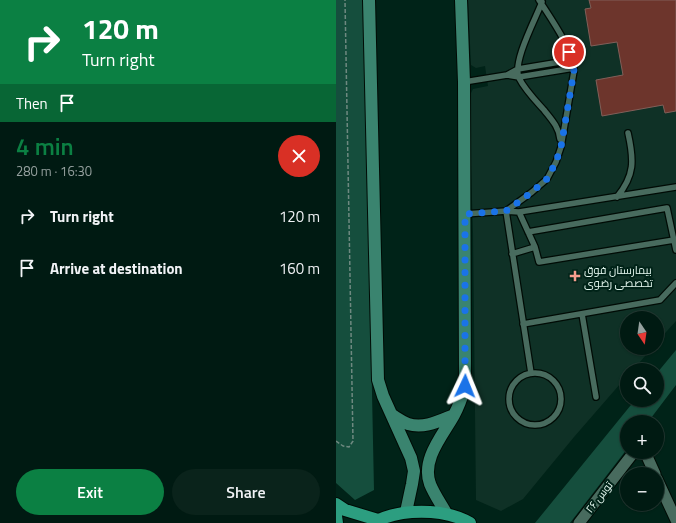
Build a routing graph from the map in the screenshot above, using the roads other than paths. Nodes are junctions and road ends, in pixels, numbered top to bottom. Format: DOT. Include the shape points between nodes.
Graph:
graph roads {
  1 [pos="369,0"];
  2 [pos="461,0"];
  3 [pos="541,1"];
  4 [pos="572,60"];
  5 [pos="574,68"];
  6 [pos="518,69"];
  7 [pos="507,75"];
  8 [pos="519,77"];
  9 [pos="464,82"];
  10 [pos="628,133"];
  11 [pos="561,147"];
  12 [pos="676,186"];
  13 [pos="617,197"];
  14 [pos="506,211"];
  15 [pos="519,212"];
  16 [pos="465,214"];
  17 [pos="528,232"];
  18 [pos="674,240"];
  19 [pos="535,247"];
  20 [pos="676,250"];
  21 [pos="512,254"];
  22 [pos="676,283"];
  23 [pos="582,314"];
  24 [pos="523,324"];
  25 [pos="531,373"];
  26 [pos="596,397"];
  27 [pos="392,415"];
  28 [pos="454,415"];
  29 [pos="629,459"];
  30 [pos="664,494"];
  31 [pos="336,504"];
  32 [pos="406,512"];
  33 [pos="446,514"];
  34 [pos="336,516"];
  35 [pos="676,520"];
  36 [pos="375,521"];
  37 [pos="338,523"];
  38 [pos="470,523"];
  39 [pos="579,523"];
  1 -- 27 [label="street" via="378,380"];
  2 -- 9 [label="street"];
  3 -- 4 [label="lane"];
  3 -- 6 [label="lane" via="523,47"];
  4 -- 5 [label="lane"];
  4 -- 6 [label="lane"];
  5 -- 8 [label="lane"];
  5 -- 11 [label="lane"];
  6 -- 7 [label="lane"];
  6 -- 8 [label="lane"];
  7 -- 8 [label="lane"];
  7 -- 9 [label="lane"];
  8 -- 11 [label="lane" via="531,96 554,122 560,134"];
  9 -- 16 [label="street"];
  10 -- 13 [label="lane" via="632,150 631,174 626,187"];
  11 -- 14 [label="lane" via="547,179"];
  12 -- 13 [label="lane"];
  13 -- 15 [label="lane"];
  14 -- 15 [label="lane"];
  14 -- 16 [label="lane"];
  14 -- 21 [label="lane"];
  15 -- 17 [label="lane"];
  16 -- 28 [label="street" via="466,374 465,386"];
  17 -- 18 [label="lane" via="668,208"];
  17 -- 19 [label="lane"];
  18 -- 19 [label="lane" via="539,262"];
  18 -- 20 [label="lane"];
  19 -- 21 [label="lane"];
  21 -- 24 [label="lane"];
  22 -- 23 [label="lane" via="660,300"];
  23 -- 24 [label="lane"];
  23 -- 26 [label="lane"];
  24 -- 25 [label="lane"];
  25 -- 25 [label="lane" via="516,380 509,394 509,402 516,417 523,422 539,424 553,417 558,410 560,394 553,380 539,373"];
  27 -- 28 [label="street" via="408,424 420,426"];
  27 -- 32 [label="street" via="414,471"];
  28 -- 33 [label="street" via="431,456 428,471 430,483"];
  29 -- 39 [label="street, توس ۲۶"];
  30 -- 35 [label="street"];
  31 -- 36 [label="main road"];
  32 -- 33 [label="main road"];
  32 -- 36 [label="main road"];
  33 -- 38 [label="main road"];
  34 -- 37 [label="main road"];
}
